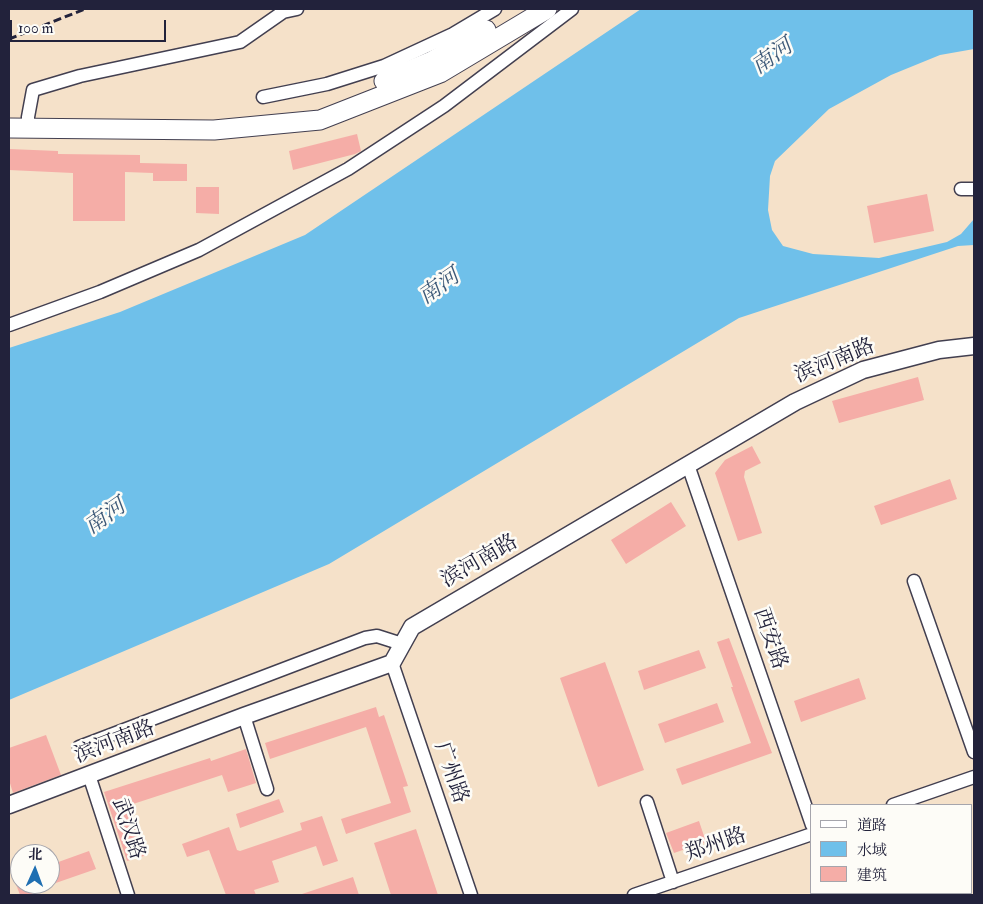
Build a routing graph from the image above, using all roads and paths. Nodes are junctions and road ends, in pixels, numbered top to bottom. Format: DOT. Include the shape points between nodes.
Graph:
graph roads {
  1 [pos="297,9"];
  2 [pos="496,9"];
  3 [pos="547,9"];
  4 [pos="572,9"];
  5 [pos="528,22"];
  6 [pos="263,97"];
  7 [pos="9,116"];
  8 [pos="28,122"];
  9 [pos="9,128"];
  10 [pos="961,189"];
  11 [pos="974,189"];
  12 [pos="9,324"];
  13 [pos="974,346"];
  14 [pos="688,466"];
  15 [pos="914,581"];
  16 [pos="402,644"];
  17 [pos="392,663"];
  18 [pos="244,716"];
  19 [pos="79,747"];
  20 [pos="974,752"];
  21 [pos="89,776"];
  22 [pos="974,777"];
  23 [pos="268,789"];
  24 [pos="648,802"];
  25 [pos="897,804"];
  26 [pos="9,805"];
  27 [pos="810,819"];
  28 [pos="810,835"];
  29 [pos="673,882"];
  30 [pos="128,895"];
  31 [pos="471,895"];
  32 [pos="634,895"];
  1 -- 8 [label="street" via="283,12 240,42 80,76 33,90"];
  2 -- 6 [label="street" via="453,34 384,66 327,84"];
  3 -- 5 [label="highway"];
  4 -- 5 [label="street"];
  5 -- 8 [label="highway" via="318,108 214,119"];
  5 -- 12 [label="street" via="444,106 348,169 199,250 100,292"];
  7 -- 8 [label="highway"];
  8 -- 9 [label="highway"];
  10 -- 11 [label="street"];
  13 -- 14 [label="main road, 滨河南路" via="939,350 864,370 795,402"];
  14 -- 16 [label="main road, 滨河南路" via="412,627"];
  14 -- 27 [label="street, 西安路"];
  15 -- 20 [label="street"];
  16 -- 17 [label="main road, 滨河南路"];
  16 -- 19 [label="street" via="377,636 365,638"];
  17 -- 18 [label="main road, 滨河南路"];
  17 -- 31 [label="street, 广州路"];
  18 -- 21 [label="main road, 滨河南路"];
  18 -- 23 [label="street"];
  21 -- 26 [label="main road, 滨河南路"];
  21 -- 30 [label="street, 武汉路"];
  22 -- 25 [label="street"];
  24 -- 29 [label="street"];
  28 -- 29 [label="street, 郑州路"];
  29 -- 32 [label="street, 郑州路"];
}
